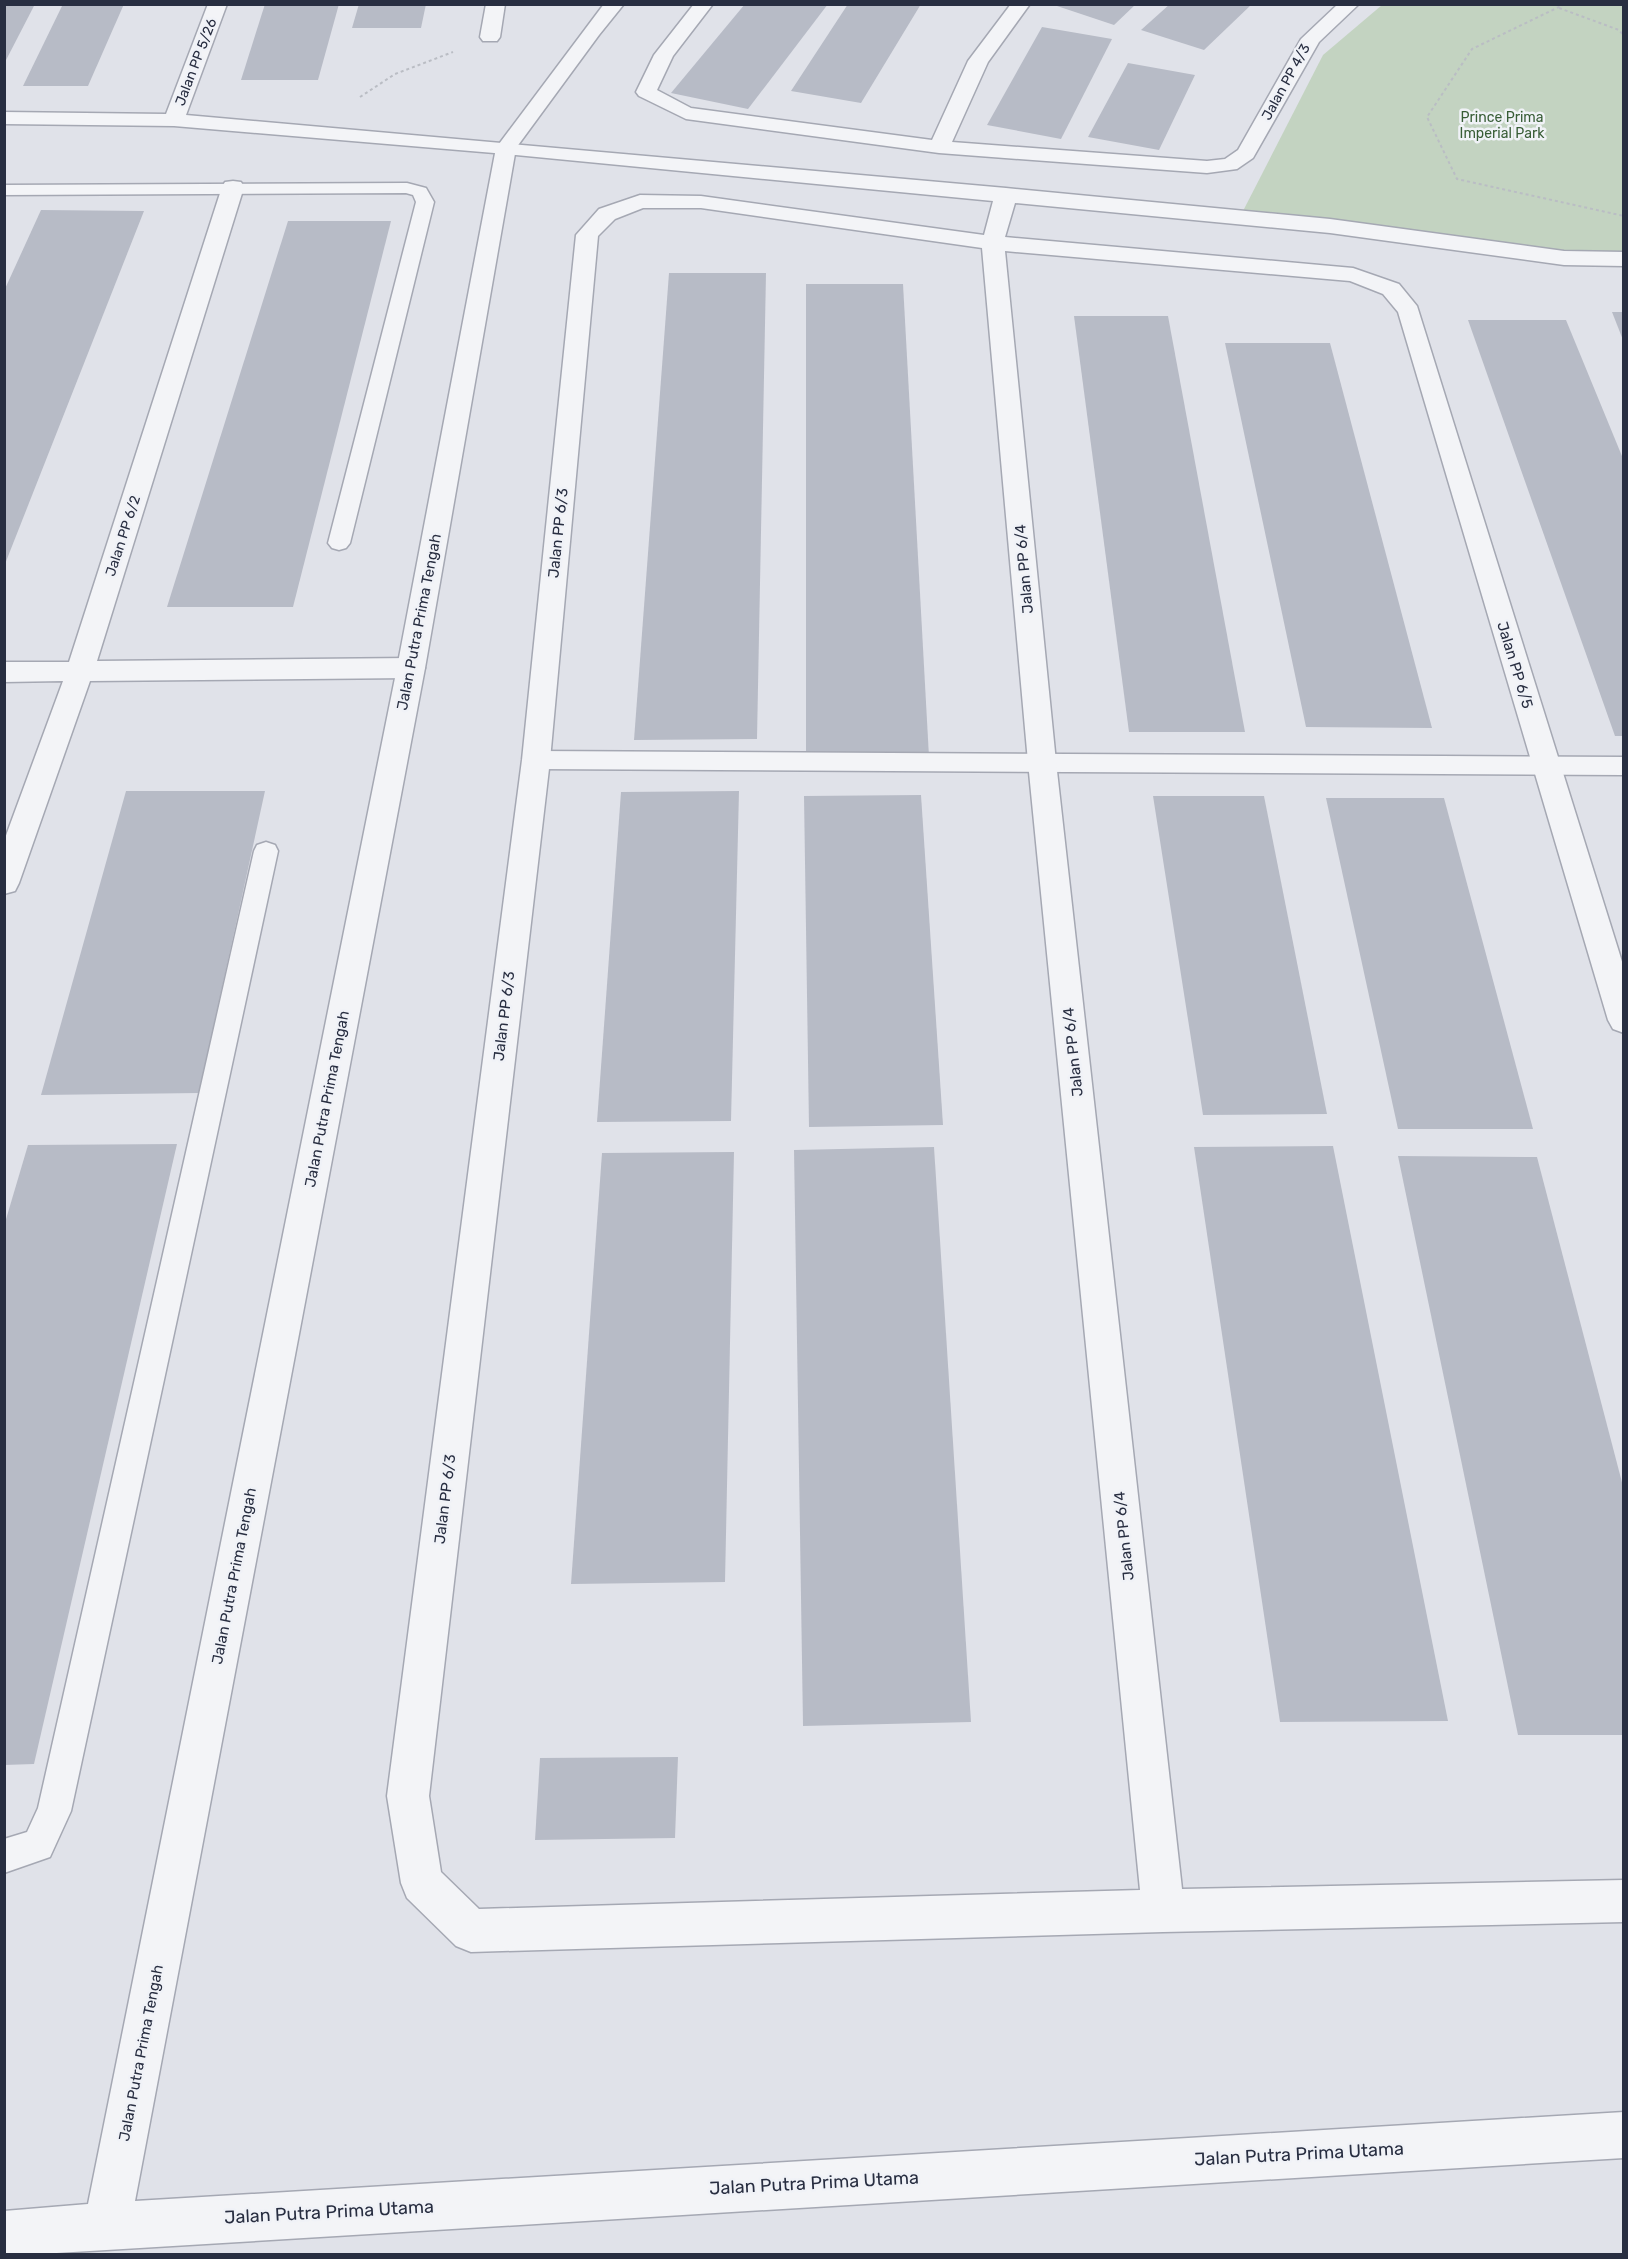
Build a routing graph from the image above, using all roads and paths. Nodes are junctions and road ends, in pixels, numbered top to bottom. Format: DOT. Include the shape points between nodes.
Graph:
graph roads {
  1 [pos="218,4"];
  2 [pos="496,4"];
  3 [pos="615,4"];
  4 [pos="704,4"];
  5 [pos="1021,4"];
  6 [pos="1350,4"];
  7 [pos="1565,4"];
  8 [pos="1558,8"];
  9 [pos="1623,36"];
  10 [pos="490,37"];
  11 [pos="4,118"];
  12 [pos="174,120"];
  13 [pos="338,134"];
  14 [pos="939,147"];
  15 [pos="507,148"];
  16 [pos="233,187"];
  17 [pos="4,190"];
  18 [pos="1006,194"];
  19 [pos="1623,216"];
  20 [pos="993,243"];
  21 [pos="1623,259"];
  22 [pos="339,543"];
  23 [pos="411,668"];
  24 [pos="80,671"];
  25 [pos="4,672"];
  26 [pos="536,760"];
  27 [pos="1042,762"];
  28 [pos="1545,765"];
  29 [pos="1623,766"];
  30 [pos="266,851"];
  31 [pos="4,883"];
  32 [pos="1623,1020"];
  33 [pos="4,1856"];
  34 [pos="1623,1902"];
  35 [pos="1163,1911"];
  36 [pos="1623,2135"];
  37 [pos="107,2226"];
  38 [pos="4,2234"];
  1 -- 12 [label="street, Jalan PP 5/26"];
  2 -- 10 [label="street"];
  3 -- 15 [label="street, Jalan Putra Prima Tengah"];
  4 -- 14 [label="street" via="664,55 646,92 686,113"];
  5 -- 14 [label="street" via="978,61"];
  6 -- 14 [label="street, Jalan PP 4/3" via="1311,39 1246,154 1230,165 1207,167"];
  7 -- 8 [label="path"];
  8 -- 9 [label="path" via="1619,30"];
  8 -- 19 [label="path" via="1472,50 1427,117 1457,179"];
  10 -- 13 [label="path" via="395,74 361,94"];
  11 -- 12 [label="street"];
  12 -- 13 [label="street"];
  13 -- 15 [label="street"];
  15 -- 18 [label="street"];
  15 -- 23 [label="street, Jalan Putra Prima Tengah"];
  16 -- 17 [label="lane"];
  16 -- 22 [label="lane" via="407,188 420,192 425,202"];
  16 -- 24 [label="street, Jalan PP 6/2"];
  18 -- 20 [label="street, Jalan PP 6/4"];
  18 -- 21 [label="street" via="1330,226 1564,258"];
  20 -- 26 [label="street, Jalan PP 6/3" via="701,202 640,201 607,214 587,235"];
  20 -- 27 [label="street, Jalan PP 6/4"];
  20 -- 28 [label="street, Jalan PP 6/5" via="1353,275 1391,290 1408,311"];
  23 -- 24 [label="street"];
  23 -- 37 [label="street, Jalan Putra Prima Tengah"];
  24 -- 25 [label="street"];
  24 -- 31 [label="street, Jalan PP 6/2"];
  26 -- 27 [label="lane"];
  26 -- 35 [label="street, Jalan PP 6/3" via="408,1796 422,1882 471,1931"];
  27 -- 28 [label="lane"];
  27 -- 35 [label="street, Jalan PP 6/4"];
  28 -- 29 [label="lane"];
  28 -- 32 [label="street, Jalan PP 6/5"];
  30 -- 33 [label="lane" via="54,1811 38,1845"];
  34 -- 35 [label="street, Jalan PP 6/3"];
  36 -- 37 [label="street, Jalan Putra Prima Utama"];
  37 -- 38 [label="street, Jalan Putra Prima Utama"];
}
